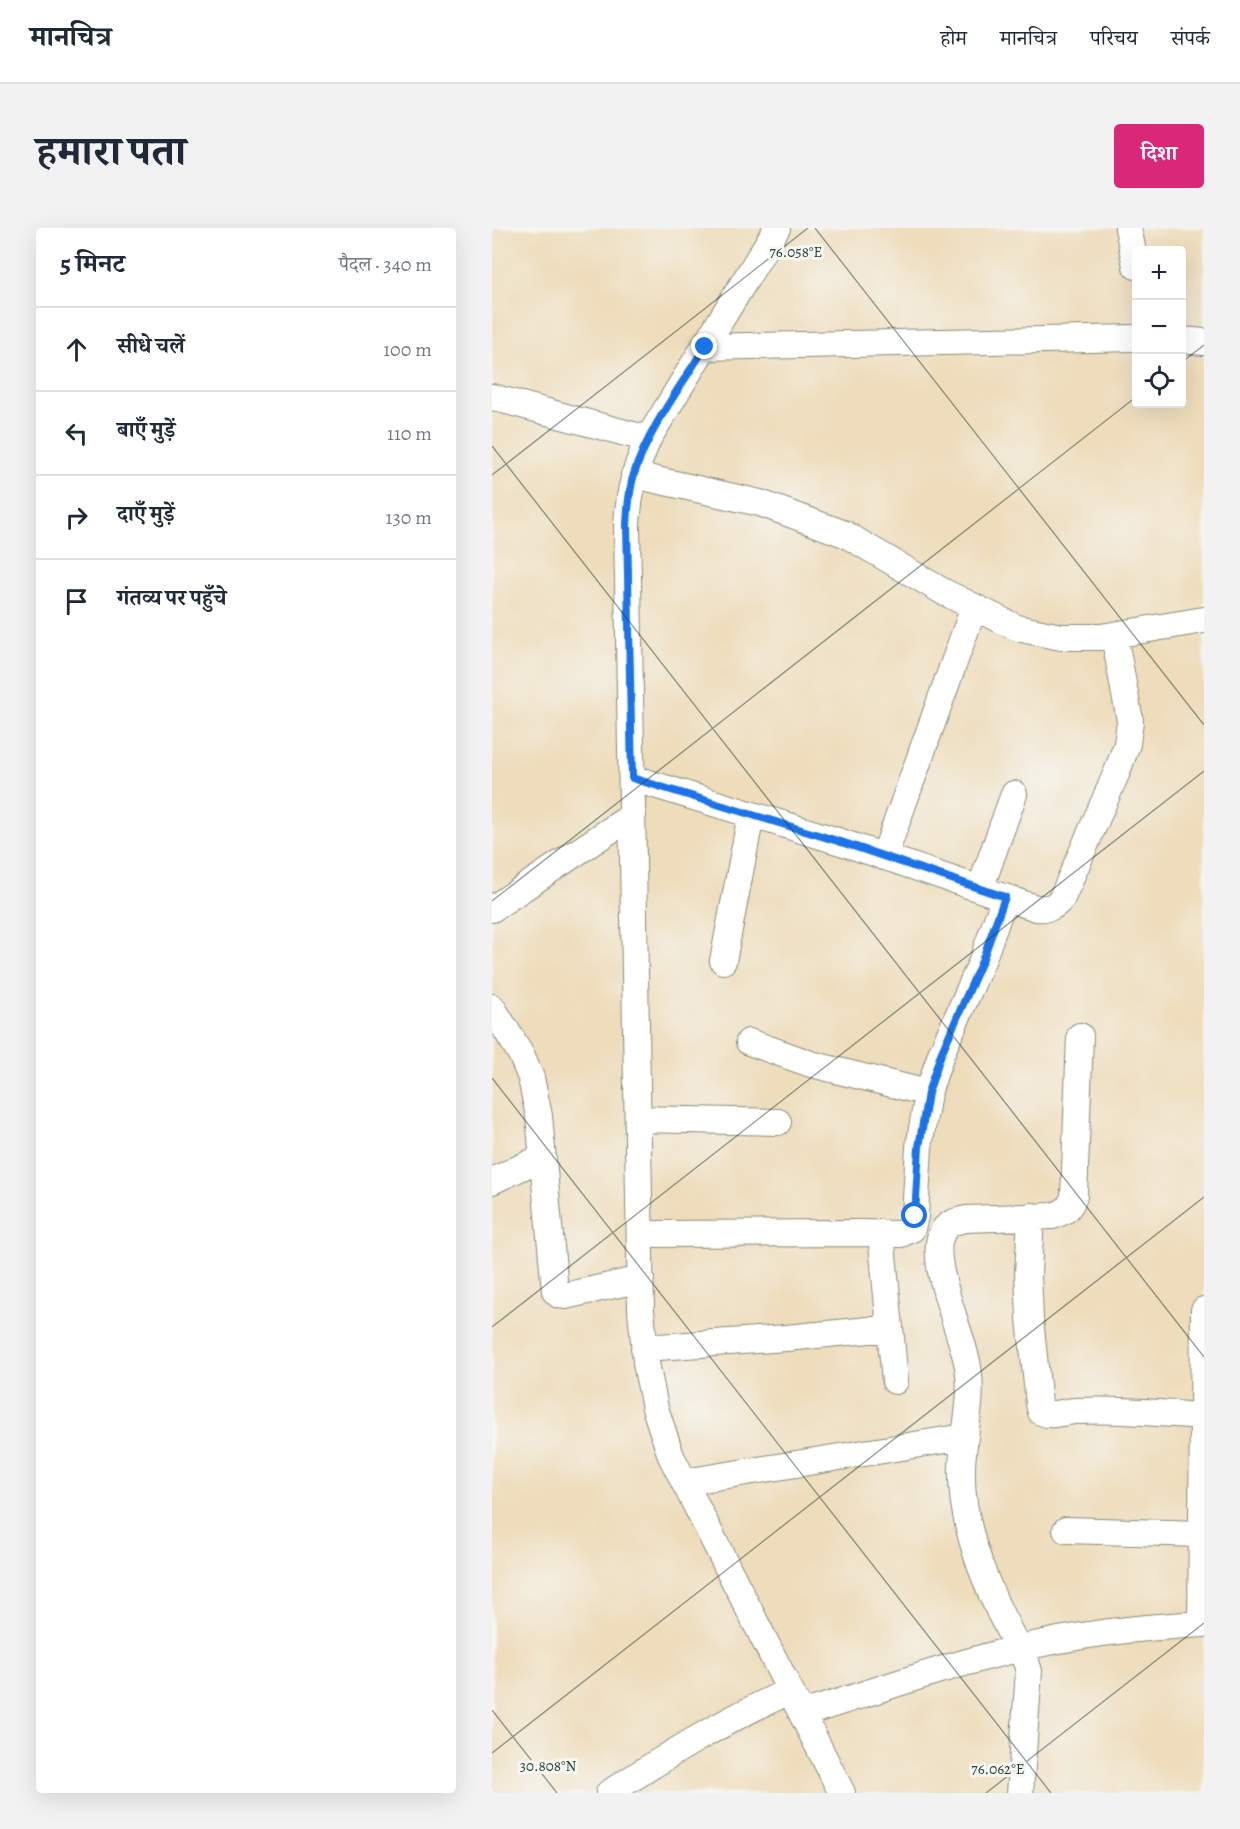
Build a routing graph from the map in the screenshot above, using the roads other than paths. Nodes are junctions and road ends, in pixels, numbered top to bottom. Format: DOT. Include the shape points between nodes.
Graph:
graph roads {
  1 [pos="777,228"];
  2 [pos="1128,228"];
  3 [pos="1132,250"];
  4 [pos="1132,338"];
  5 [pos="1186,340"];
  6 [pos="1204,342"];
  7 [pos="705,347"];
  8 [pos="492,397"];
  9 [pos="648,439"];
  10 [pos="634,475"];
  11 [pos="974,607"];
  12 [pos="1204,620"];
  13 [pos="1114,635"];
  14 [pos="632,778"];
  15 [pos="1014,794"];
  16 [pos="751,814"];
  17 [pos="633,815"];
  18 [pos="884,857"];
  19 [pos="980,889"];
  20 [pos="1005,897"];
  21 [pos="492,909"];
  22 [pos="723,961"];
  23 [pos="492,1007"];
  24 [pos="1080,1036"];
  25 [pos="749,1042"];
  26 [pos="928,1093"];
  27 [pos="638,1119"];
  28 [pos="778,1122"];
  29 [pos="543,1157"];
  30 [pos="492,1181"];
  31 [pos="1031,1216"];
  32 [pos="881,1233"];
  33 [pos="640,1234"];
  34 [pos="641,1280"];
  35 [pos="1204,1310"];
  36 [pos="890,1328"];
  37 [pos="644,1348"];
  38 [pos="895,1381"];
  39 [pos="1202,1416"];
  40 [pos="964,1437"];
  41 [pos="684,1482"];
  42 [pos="1203,1504"];
  43 [pos="1066,1530"];
  44 [pos="1201,1534"];
  45 [pos="1202,1624"];
  46 [pos="1019,1648"];
  47 [pos="790,1691"];
  48 [pos="802,1714"];
  49 [pos="609,1793"];
  50 [pos="842,1793"];
  51 [pos="1020,1793"];
  1 -- 7 [label="street"];
  2 -- 3 [label="street"];
  4 -- 7 [label="street"];
  5 -- 6 [label="street"];
  7 -- 9 [label="street"];
  8 -- 9 [label="street"];
  9 -- 10 [label="street"];
  10 -- 11 [label="street" via="760,503 845,534"];
  10 -- 14 [label="street" via="627,525"];
  11 -- 13 [label="street" via="1017,628 1061,637"];
  11 -- 18 [label="street"];
  12 -- 13 [label="street"];
  13 -- 20 [label="street" via="1130,721 1117,772 1056,906 1036,908"];
  14 -- 16 [label="street"];
  14 -- 17 [label="street"];
  15 -- 19 [label="street"];
  16 -- 18 [label="street"];
  16 -- 22 [label="street"];
  17 -- 21 [label="street"];
  17 -- 27 [label="street"];
  18 -- 19 [label="street"];
  19 -- 20 [label="street"];
  20 -- 26 [label="street"];
  23 -- 29 [label="street" via="531,1078"];
  24 -- 31 [label="street" via="1074,1196 1063,1213"];
  25 -- 26 [label="street" via="811,1064"];
  26 -- 32 [label="street" via="919,1147 914,1224 906,1233"];
  27 -- 28 [label="street"];
  27 -- 33 [label="street"];
  29 -- 30 [label="street"];
  29 -- 34 [label="street" via="555,1291 565,1296"];
  31 -- 39 [label="street" via="1030,1319 1041,1412 1111,1410"];
  31 -- 40 [label="street" via="953,1221 940,1237 942,1276 969,1369"];
  32 -- 33 [label="street"];
  32 -- 36 [label="street"];
  33 -- 34 [label="street"];
  34 -- 37 [label="street"];
  35 -- 39 [label="street"];
  36 -- 37 [label="street"];
  36 -- 38 [label="street"];
  37 -- 41 [label="street" via="655,1408"];
  39 -- 42 [label="street"];
  40 -- 41 [label="street"];
  40 -- 46 [label="street" via="961,1470 973,1545"];
  41 -- 47 [label="street"];
  42 -- 44 [label="street"];
  43 -- 44 [label="street"];
  44 -- 45 [label="street"];
  45 -- 46 [label="street" via="1154,1627"];
  46 -- 48 [label="street"];
  46 -- 51 [label="street" via="1029,1671"];
  47 -- 48 [label="street"];
  47 -- 49 [label="street" via="745,1710 688,1742"];
  48 -- 50 [label="street"];
}
